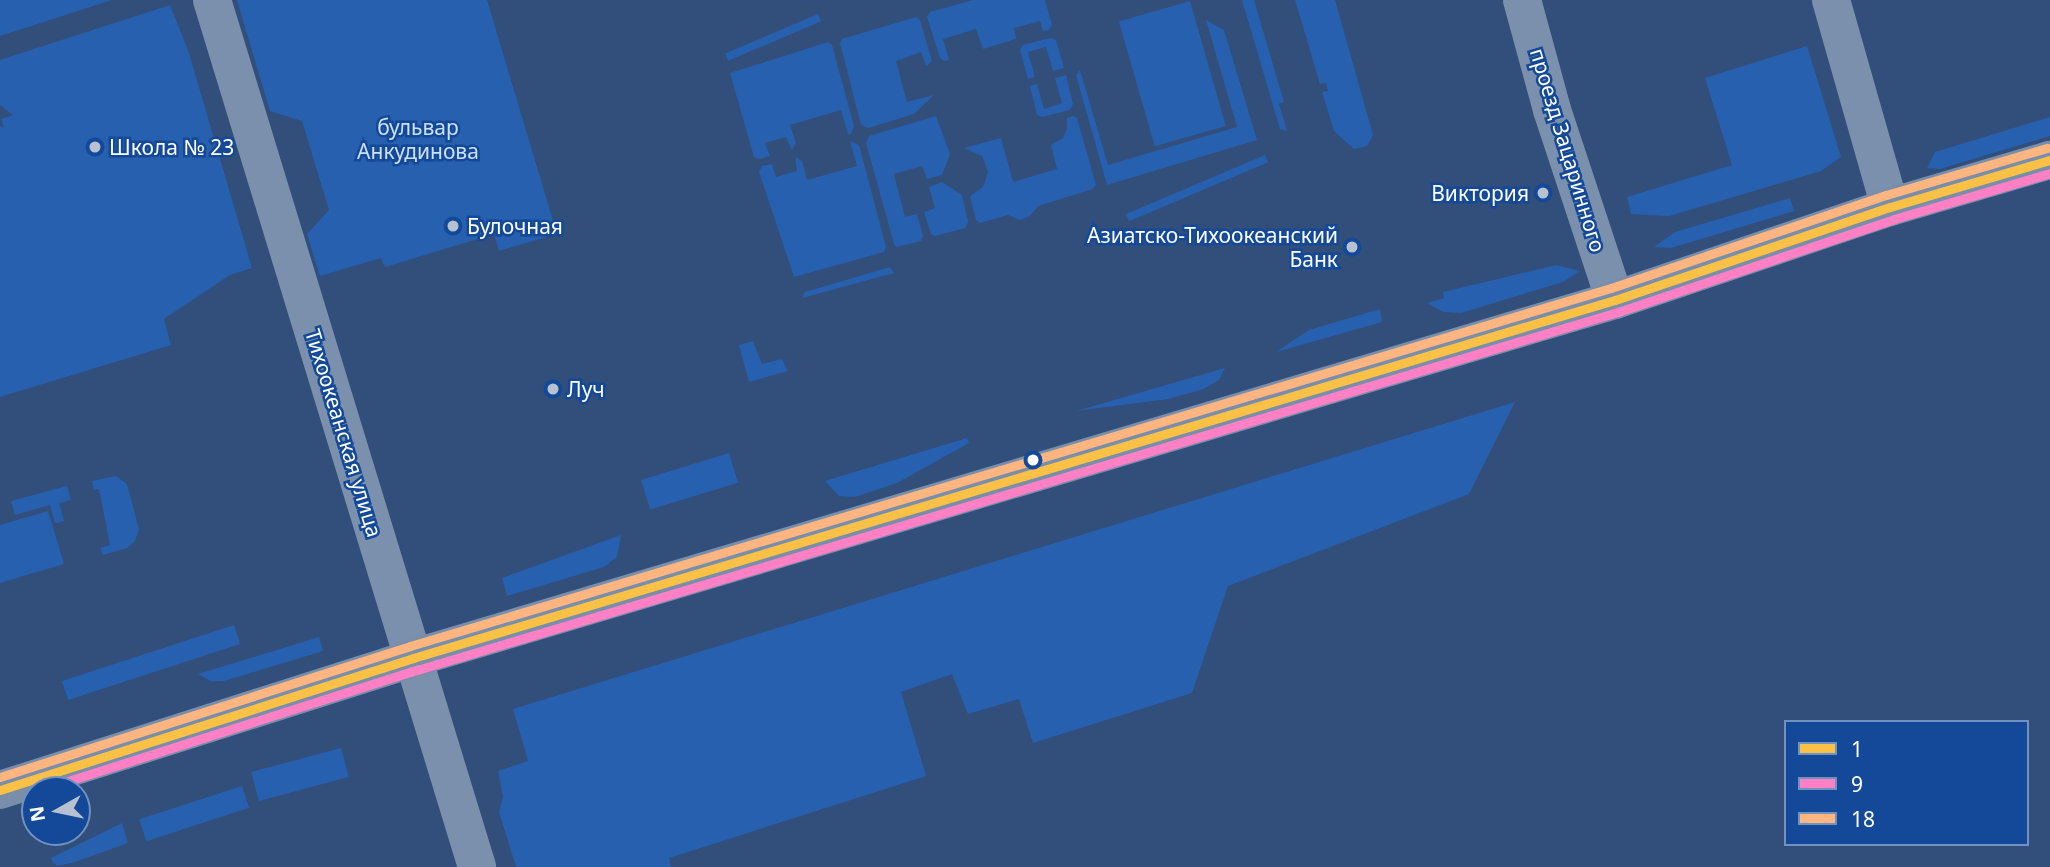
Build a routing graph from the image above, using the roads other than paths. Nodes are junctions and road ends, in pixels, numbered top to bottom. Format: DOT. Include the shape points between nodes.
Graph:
graph roads {
  1 [pos="212,0"];
  2 [pos="1522,0"];
  3 [pos="1831,0"];
  4 [pos="2050,160"];
  5 [pos="1890,208"];
  6 [pos="1615,300"];
  7 [pos="413,658"];
  8 [pos="0,790"];
  9 [pos="477,867"];
  1 -- 7 [label="street, Тихоокеанская улица"];
  2 -- 6 [label="street, проезд Зацаринного" via="1552,110"];
  3 -- 5 [label="street"];
  4 -- 5 [label="main road"];
  5 -- 6 [label="main road"];
  6 -- 7 [label="main road"];
  7 -- 8 [label="main road"];
  7 -- 9 [label="street, Тихоокеанская улица"];
}
